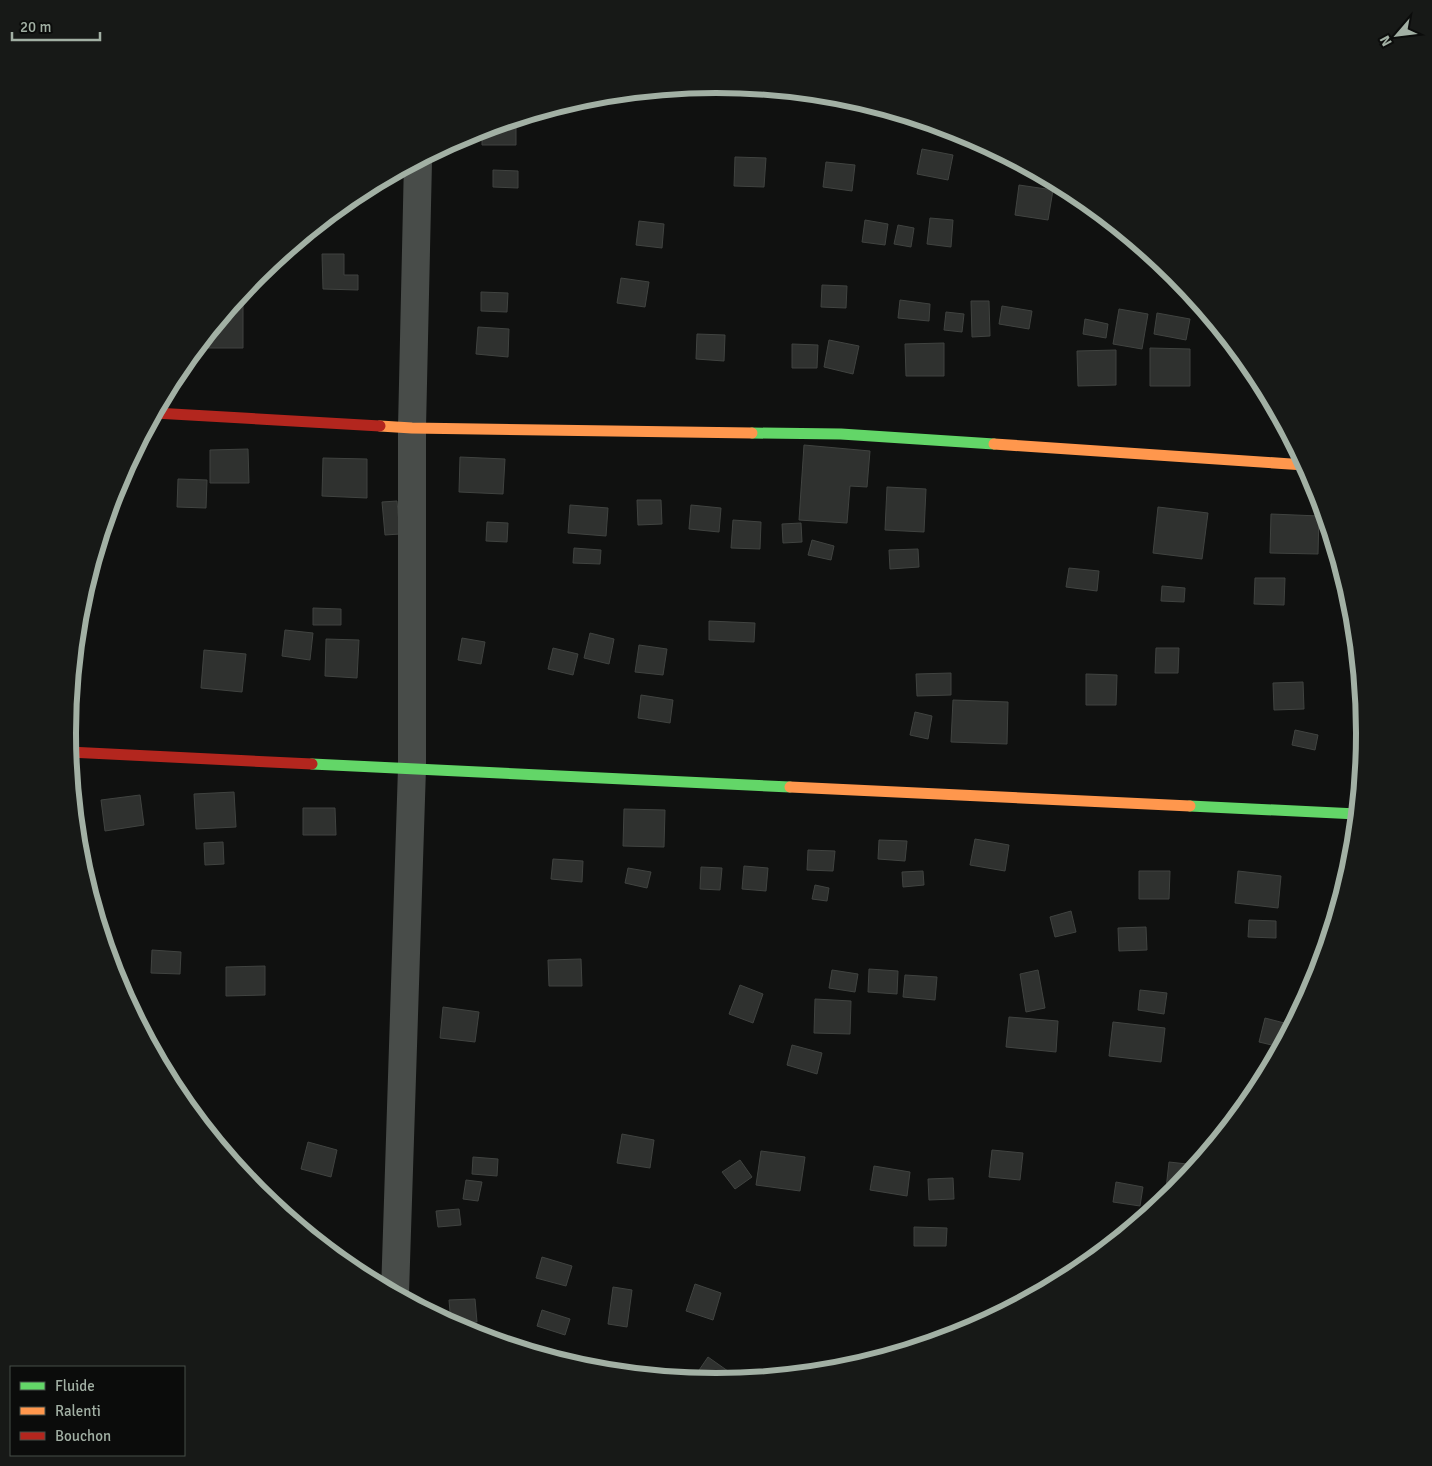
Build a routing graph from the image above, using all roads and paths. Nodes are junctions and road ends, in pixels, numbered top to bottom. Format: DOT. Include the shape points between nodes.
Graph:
graph roads {
  1 [pos="418,167"];
  2 [pos="162,413"];
  3 [pos="412,428"];
  4 [pos="1297,465"];
  5 [pos="77,752"];
  6 [pos="412,768"];
  7 [pos="1350,814"];
  8 [pos="395,1287"];
  1 -- 3 [label="street"];
  2 -- 3 [label="street"];
  3 -- 4 [label="street" via="842,434"];
  3 -- 6 [label="street"];
  5 -- 6 [label="street"];
  6 -- 7 [label="street"];
  6 -- 8 [label="street"];
}
